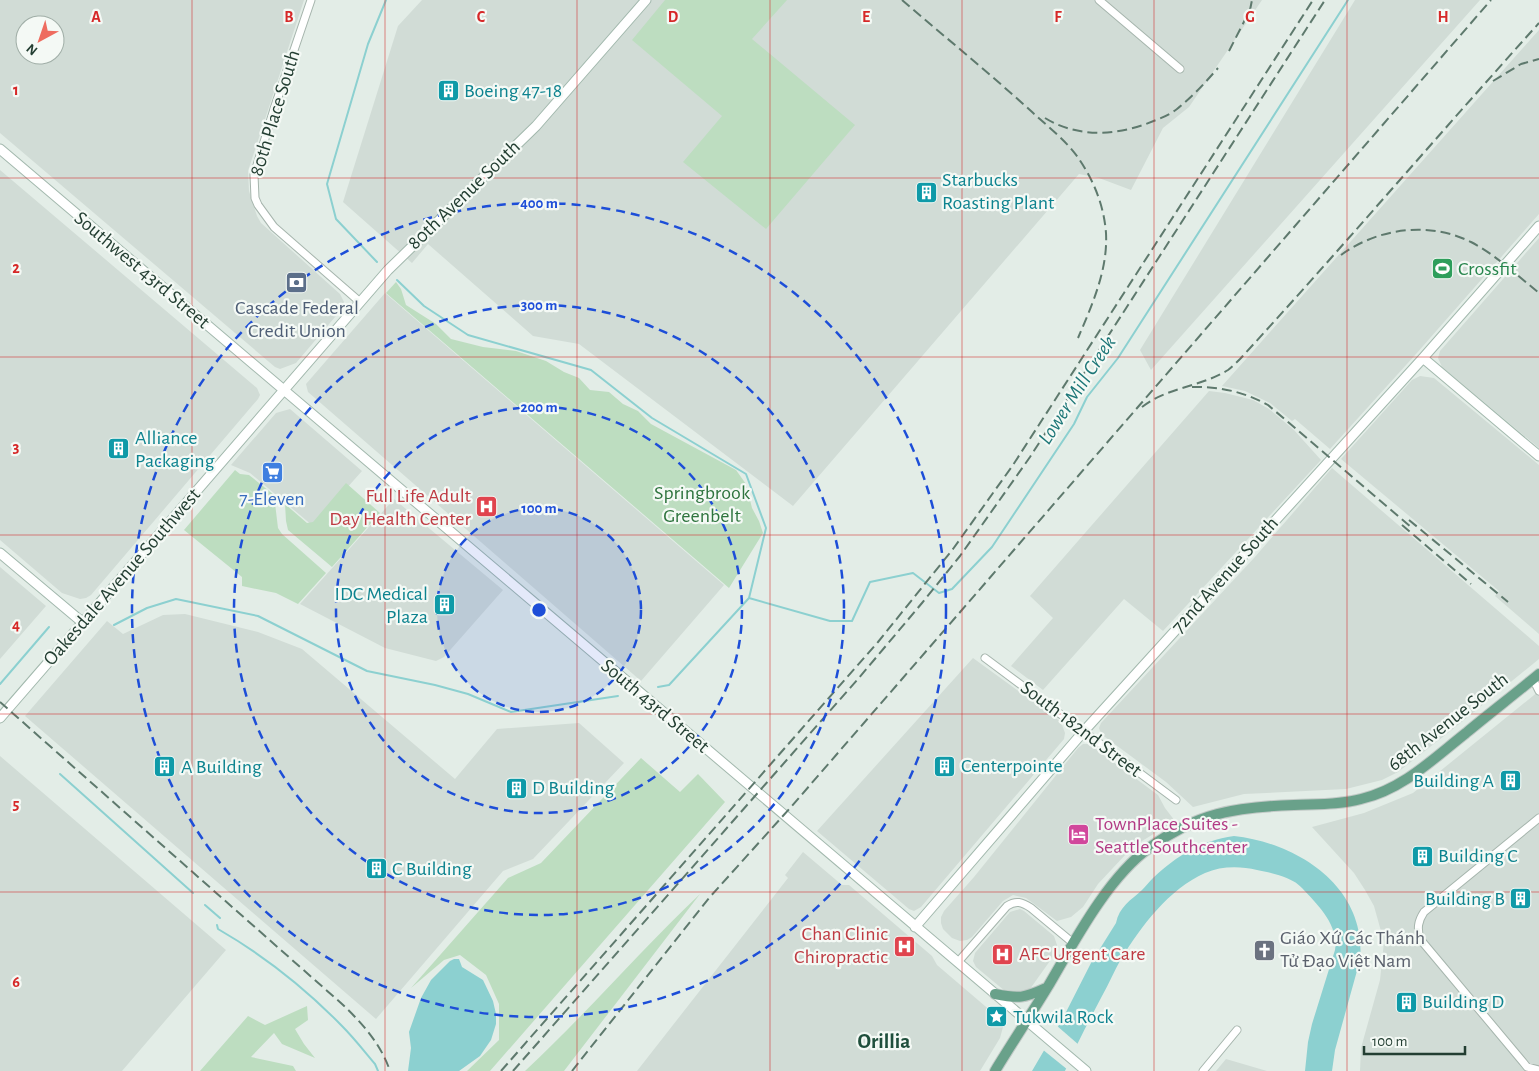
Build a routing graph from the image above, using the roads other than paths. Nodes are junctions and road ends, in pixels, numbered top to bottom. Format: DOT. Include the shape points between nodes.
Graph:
graph roads {
  1 [pos="311,0"];
  2 [pos="646,0"];
  3 [pos="1099,0"];
  4 [pos="1180,69"];
  5 [pos="0,149"];
  6 [pos="1539,226"];
  7 [pos="360,302"];
  8 [pos="1423,358"];
  9 [pos="284,392"];
  10 [pos="1539,456"];
  11 [pos="0,553"];
  12 [pos="82,622"];
  13 [pos="986,658"];
  14 [pos="1537,679"];
  15 [pos="1539,691"];
  16 [pos="0,718"];
  17 [pos="1084,731"];
  18 [pos="1176,800"];
  19 [pos="1539,818"];
  20 [pos="915,927"];
  21 [pos="1073,943"];
  22 [pos="958,962"];
  23 [pos="1047,988"];
  24 [pos="995,994"];
  25 [pos="1027,1020"];
  26 [pos="1237,1030"];
  27 [pos="1084,1070"];
  28 [pos="1536,1070"];
  29 [pos="995,1071"];
  30 [pos="1203,1071"];
  1 -- 7 [label="street, 80th Place South" via="254,175 255,198 274,227"];
  2 -- 7 [label="street, 80th Avenue South" via="536,126 413,244"];
  3 -- 4 [label="street"];
  5 -- 9 [label="street, Southwest 43rd Street"];
  6 -- 8 [label="street, 72nd Avenue South"];
  7 -- 9 [label="street, 80th Avenue South"];
  8 -- 10 [label="street"];
  8 -- 17 [label="street, 72nd Avenue South"];
  9 -- 12 [label="street, Oakesdale Avenue Southwest"];
  9 -- 20 [label="street, South 43rd Street"];
  11 -- 12 [label="street"];
  12 -- 16 [label="street, Oakesdale Avenue Southwest"];
  13 -- 17 [label="street, South 182nd Street"];
  14 -- 15 [label="street"];
  14 -- 21 [label="main road, 68th Avenue South" via="1417,772 1386,791 1337,804 1232,810 1180,828 1134,860"];
  17 -- 18 [label="street, South 182nd Street"];
  17 -- 20 [label="street, 72nd Avenue South"];
  19 -- 28 [label="street" via="1424,912 1418,926 1420,939 1527,1067"];
  20 -- 22 [label="street, South 43rd Street"];
  21 -- 22 [label="street" via="1031,908 1016,901 1007,906"];
  21 -- 23 [label="main road, 68th Avenue South"];
  22 -- 24 [label="street, South 43rd Street"];
  23 -- 24 [label="main road" via="1018,998"];
  23 -- 25 [label="main road, 68th Avenue South"];
  24 -- 25 [label="street, South 43rd Street"];
  25 -- 27 [label="street, South 43rd Street"];
  25 -- 29 [label="main road, 68th Avenue South"];
  26 -- 30 [label="street"];
}
